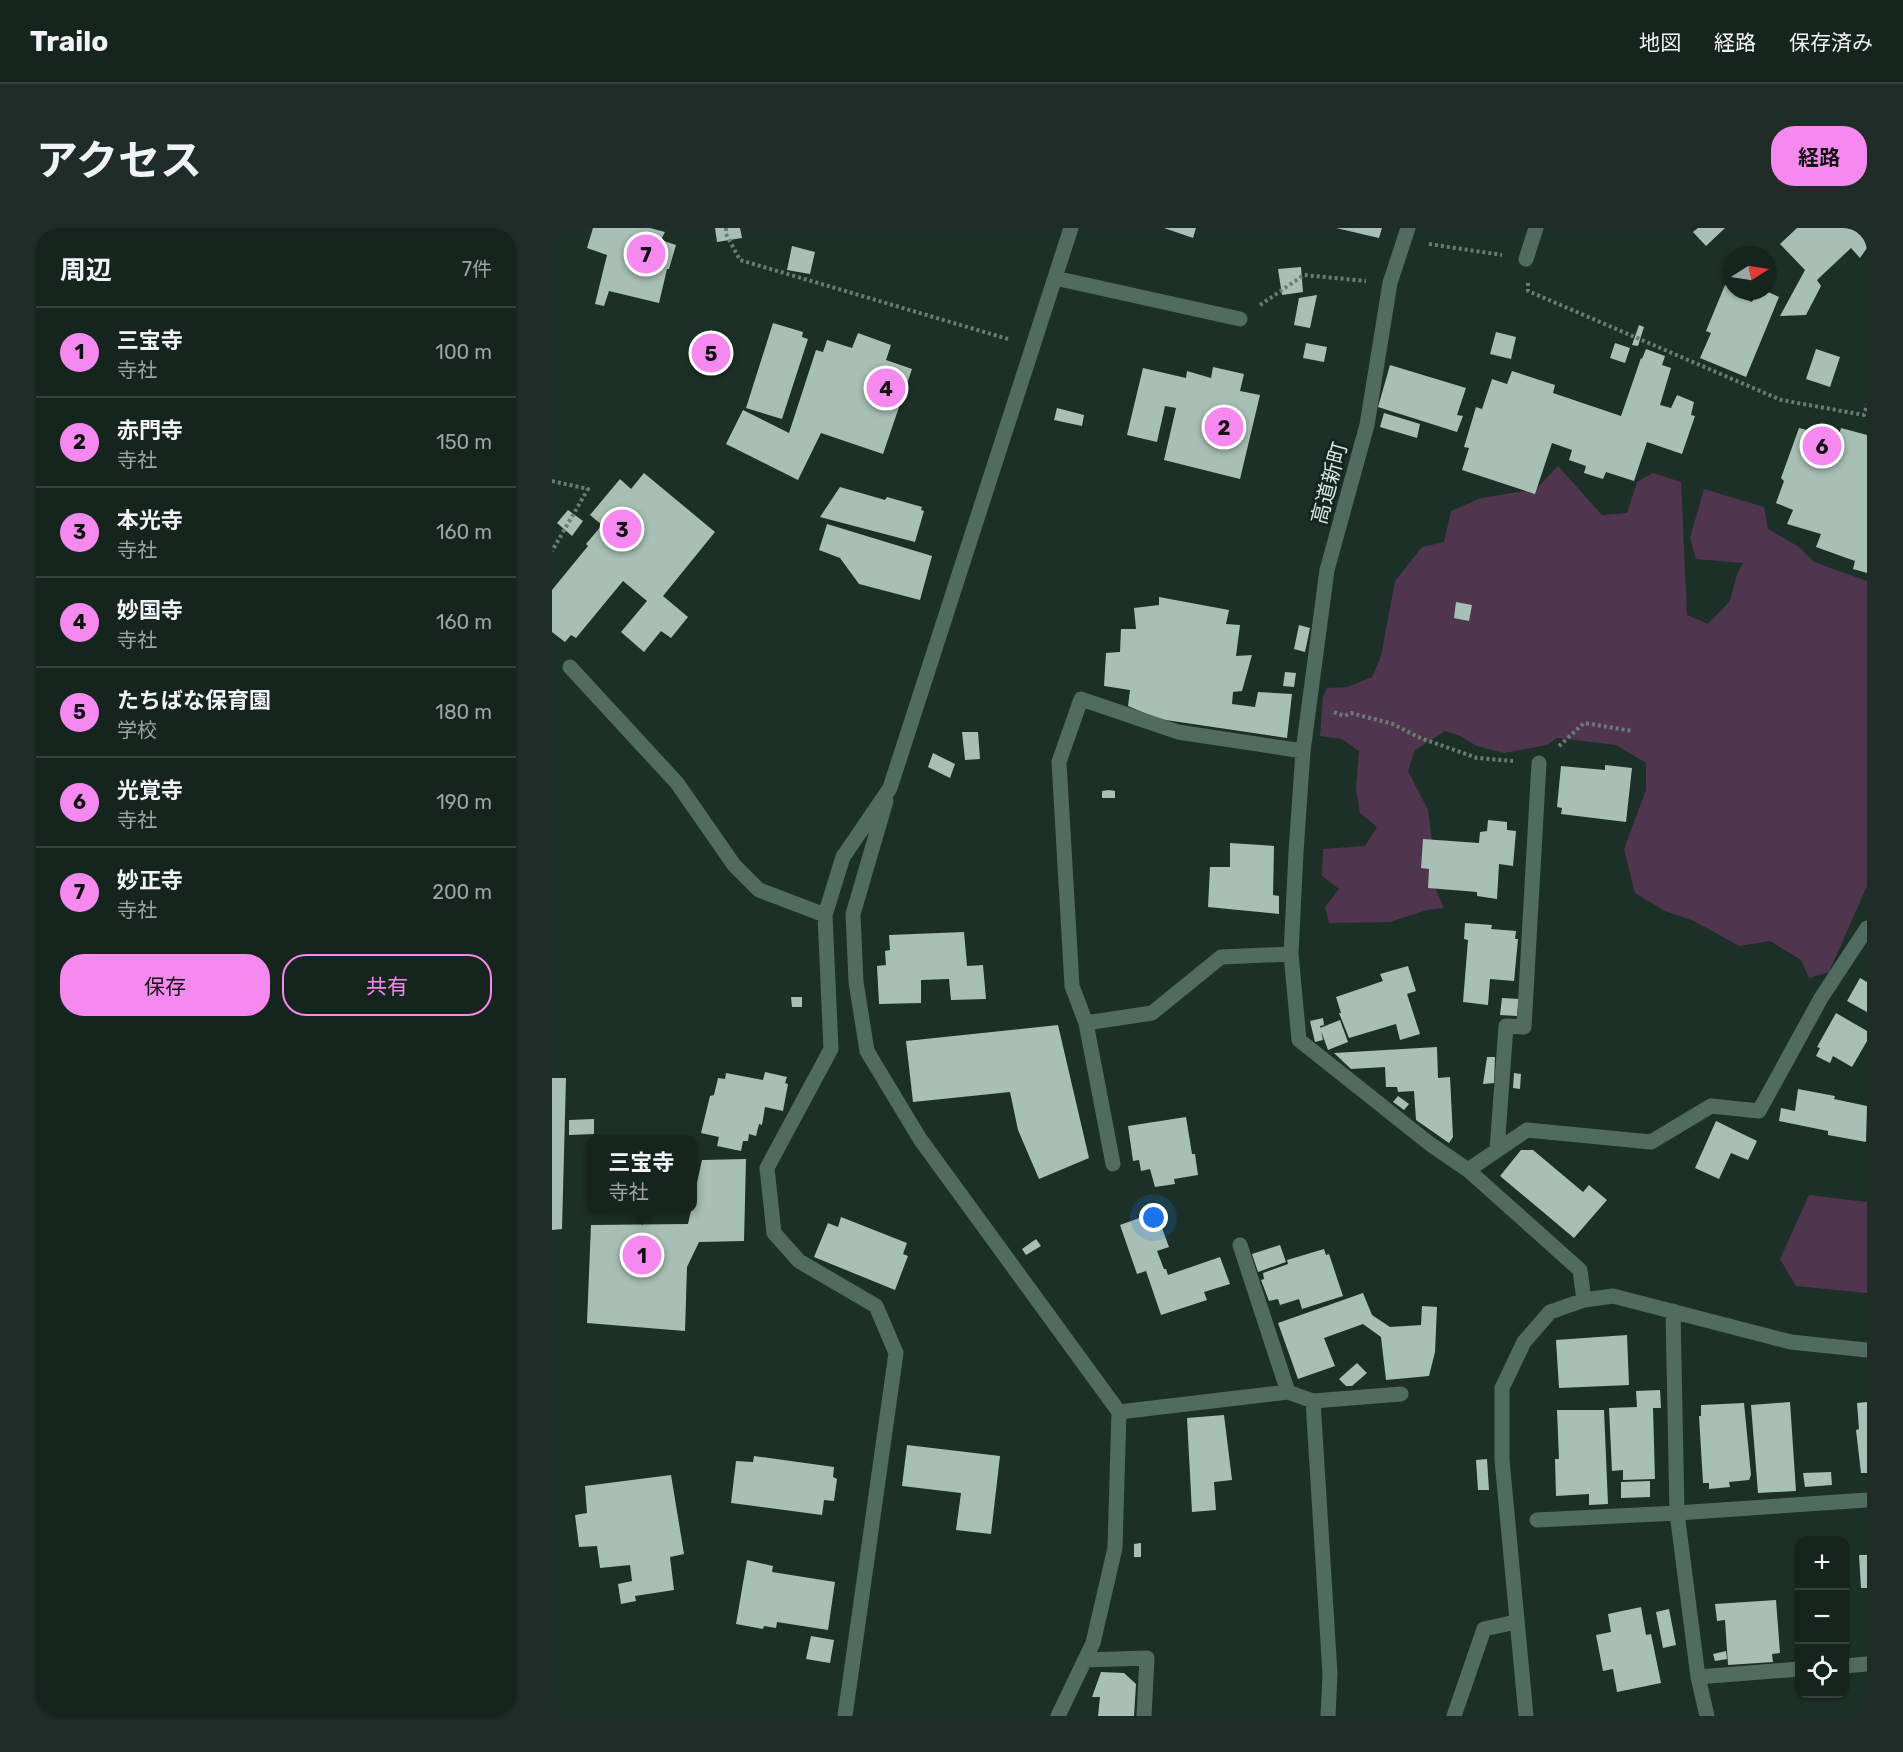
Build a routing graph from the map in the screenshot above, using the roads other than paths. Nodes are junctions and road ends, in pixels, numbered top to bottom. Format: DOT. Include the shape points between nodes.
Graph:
graph roads {
  1 [pos="1071,228"];
  2 [pos="1536,228"];
  3 [pos="1406,234"];
  4 [pos="1527,259"];
  5 [pos="1055,278"];
  6 [pos="1240,319"];
  7 [pos="570,667"];
  8 [pos="1303,751"];
  9 [pos="1539,763"];
  10 [pos="890,788"];
  11 [pos="825,915"];
  12 [pos="1867,928"];
  13 [pos="1291,954"];
  14 [pos="1086,1023"];
  15 [pos="1497,1150"];
  16 [pos="1113,1164"];
  17 [pos="1468,1170"];
  18 [pos="1240,1245"];
  19 [pos="1584,1300"];
  20 [pos="1673,1311"];
  21 [pos="1867,1350"];
  22 [pos="1288,1392"];
  23 [pos="1401,1394"];
  24 [pos="1313,1401"];
  25 [pos="1119,1412"];
  26 [pos="1867,1500"];
  27 [pos="1677,1513"];
  28 [pos="1537,1520"];
  29 [pos="1516,1622"];
  30 [pos="1085,1660"];
  31 [pos="1867,1664"];
  32 [pos="1849,1666"];
  33 [pos="1795,1670"];
  34 [pos="1698,1677"];
  35 [pos="845,1716"];
  36 [pos="1058,1716"];
  37 [pos="1144,1716"];
  38 [pos="1328,1716"];
  39 [pos="1454,1716"];
  40 [pos="1526,1716"];
  41 [pos="1707,1716"];
  1 -- 5 [label="street"];
  2 -- 4 [label="street"];
  3 -- 8 [label="street, 高道新町" via="1390,283 1367,424 1327,570"];
  5 -- 6 [label="street"];
  5 -- 10 [label="street"];
  7 -- 11 [label="street" via="677,783 734,865 759,890"];
  8 -- 13 [label="street, 高道新町"];
  8 -- 14 [label="street" via="1178,732 1081,699 1059,762 1072,986"];
  9 -- 15 [label="street" via="1524,1027 1506,1026"];
  10 -- 11 [label="street" via="843,857"];
  10 -- 25 [label="street" via="853,914 856,982 867,1051 920,1138"];
  11 -- 35 [label="street" via="831,1049 767,1168 774,1233 798,1260 876,1306 896,1353"];
  12 -- 15 [label="street" via="1821,998 1759,1111 1711,1106 1651,1142 1527,1130"];
  13 -- 14 [label="street" via="1221,957 1152,1013"];
  13 -- 17 [label="street, 高道新町" via="1299,1040"];
  14 -- 16 [label="street"];
  15 -- 17 [label="street"];
  17 -- 19 [label="street, 高道新町" via="1580,1270"];
  18 -- 22 [label="street"];
  19 -- 20 [label="street" via="1613,1296"];
  19 -- 29 [label="street" via="1550,1312 1524,1342 1502,1388 1503,1460"];
  20 -- 21 [label="street" via="1791,1342"];
  20 -- 27 [label="street"];
  22 -- 24 [label="street"];
  22 -- 25 [label="street"];
  23 -- 24 [label="street"];
  24 -- 38 [label="street" via="1330,1674"];
  25 -- 30 [label="street" via="1115,1548 1093,1643"];
  26 -- 27 [label="street"];
  27 -- 28 [label="street"];
  27 -- 34 [label="street"];
  29 -- 39 [label="street" via="1484,1629"];
  29 -- 40 [label="street"];
  30 -- 36 [label="street"];
  30 -- 37 [label="street" via="1147,1658"];
  31 -- 32 [label="street"];
  33 -- 34 [label="street"];
  34 -- 41 [label="street"];
}
